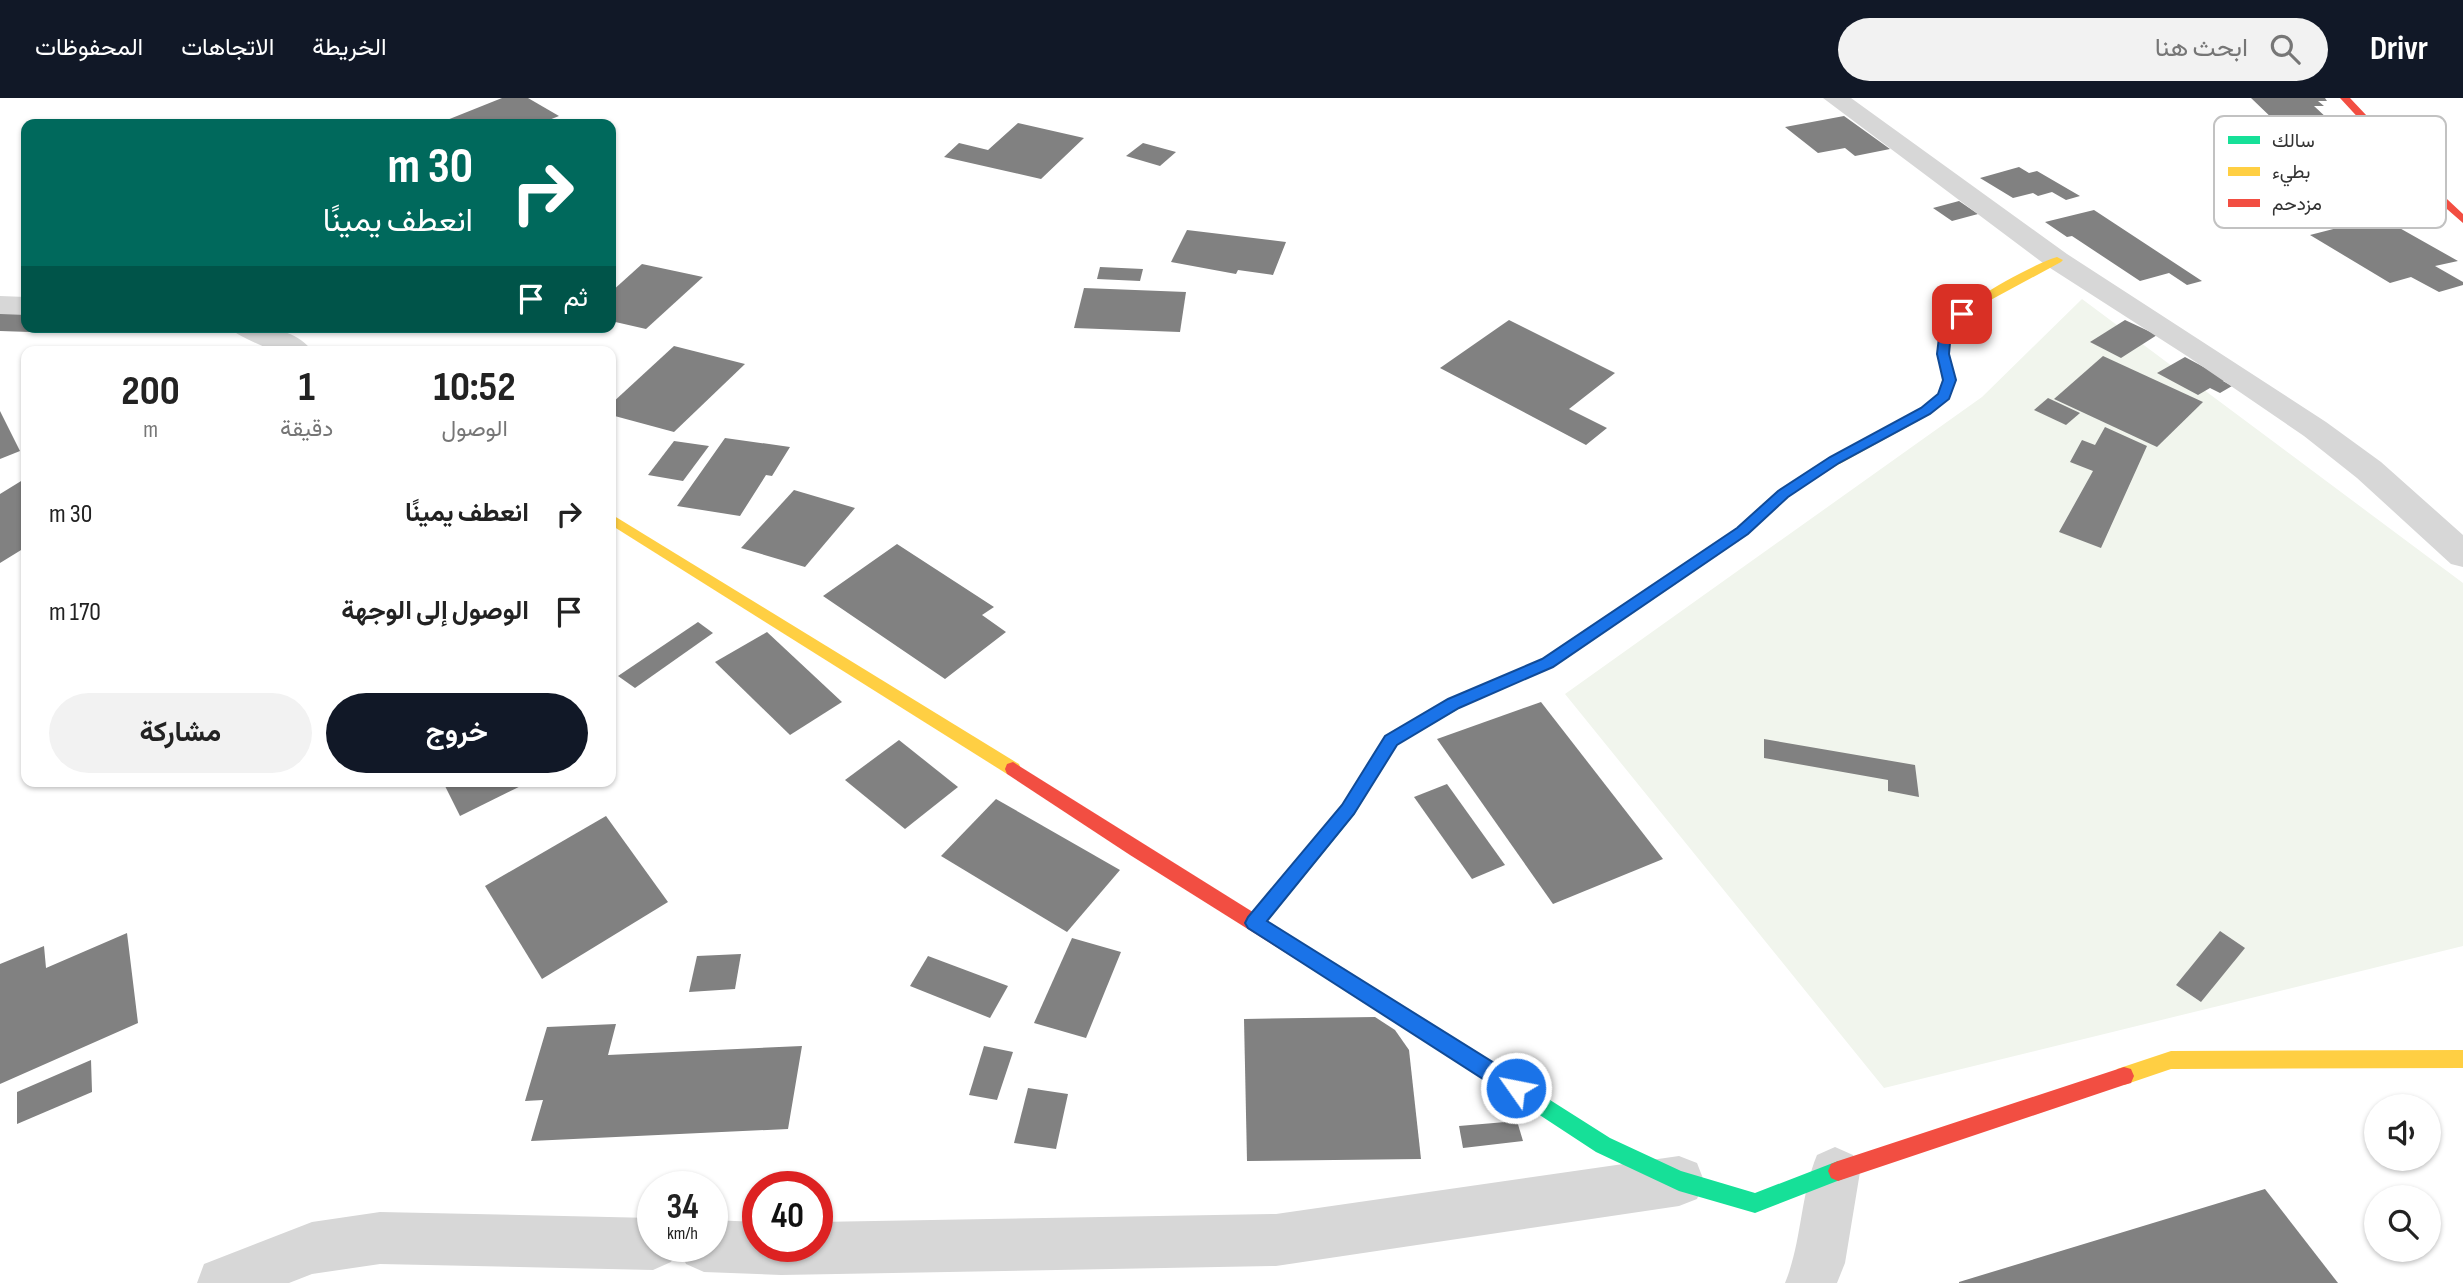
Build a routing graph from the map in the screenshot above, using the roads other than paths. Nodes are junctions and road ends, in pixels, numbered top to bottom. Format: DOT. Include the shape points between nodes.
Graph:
graph roads {
  1 [pos="1835,98"];
  2 [pos="2344,98"];
  3 [pos="2361,116"];
  4 [pos="2446,204"];
  5 [pos="2463,220"];
  6 [pos="2057,260"];
  7 [pos="0,306"];
  8 [pos="21,306"];
  9 [pos="262,333"];
  10 [pos="287,346"];
  11 [pos="616,522"];
  12 [pos="2463,555"];
  13 [pos="1255,923"];
  14 [pos="2463,1059"];
  15 [pos="1835,1172"];
  16 [pos="1679,1181"];
  17 [pos="637,1244"];
  18 [pos="728,1247"];
  19 [pos="223,1283"];
  20 [pos="1811,1283"];
  1 -- 6 [label="street"];
  2 -- 3 [label="street"];
  4 -- 5 [label="street"];
  6 -- 12 [label="street" via="2315,429 2370,470"];
  6 -- 13 [label="street" via="1981,300 1947,329 1943,354 1950,380 1944,396 1926,411 1834,460 1783,494 1742,531 1547,663 1454,704 1391,741 1348,810"];
  7 -- 8 [label="street"];
  9 -- 10 [label="street"];
  11 -- 13 [label="street"];
  13 -- 16 [label="street" via="1603,1144"];
  14 -- 15 [label="street" via="2171,1060"];
  15 -- 16 [label="street" via="1755,1203"];
  15 -- 20 [label="street" via="1819,1263"];
  16 -- 18 [label="street" via="1276,1240"];
  17 -- 19 [label="street" via="380,1238 312,1248"];
}
